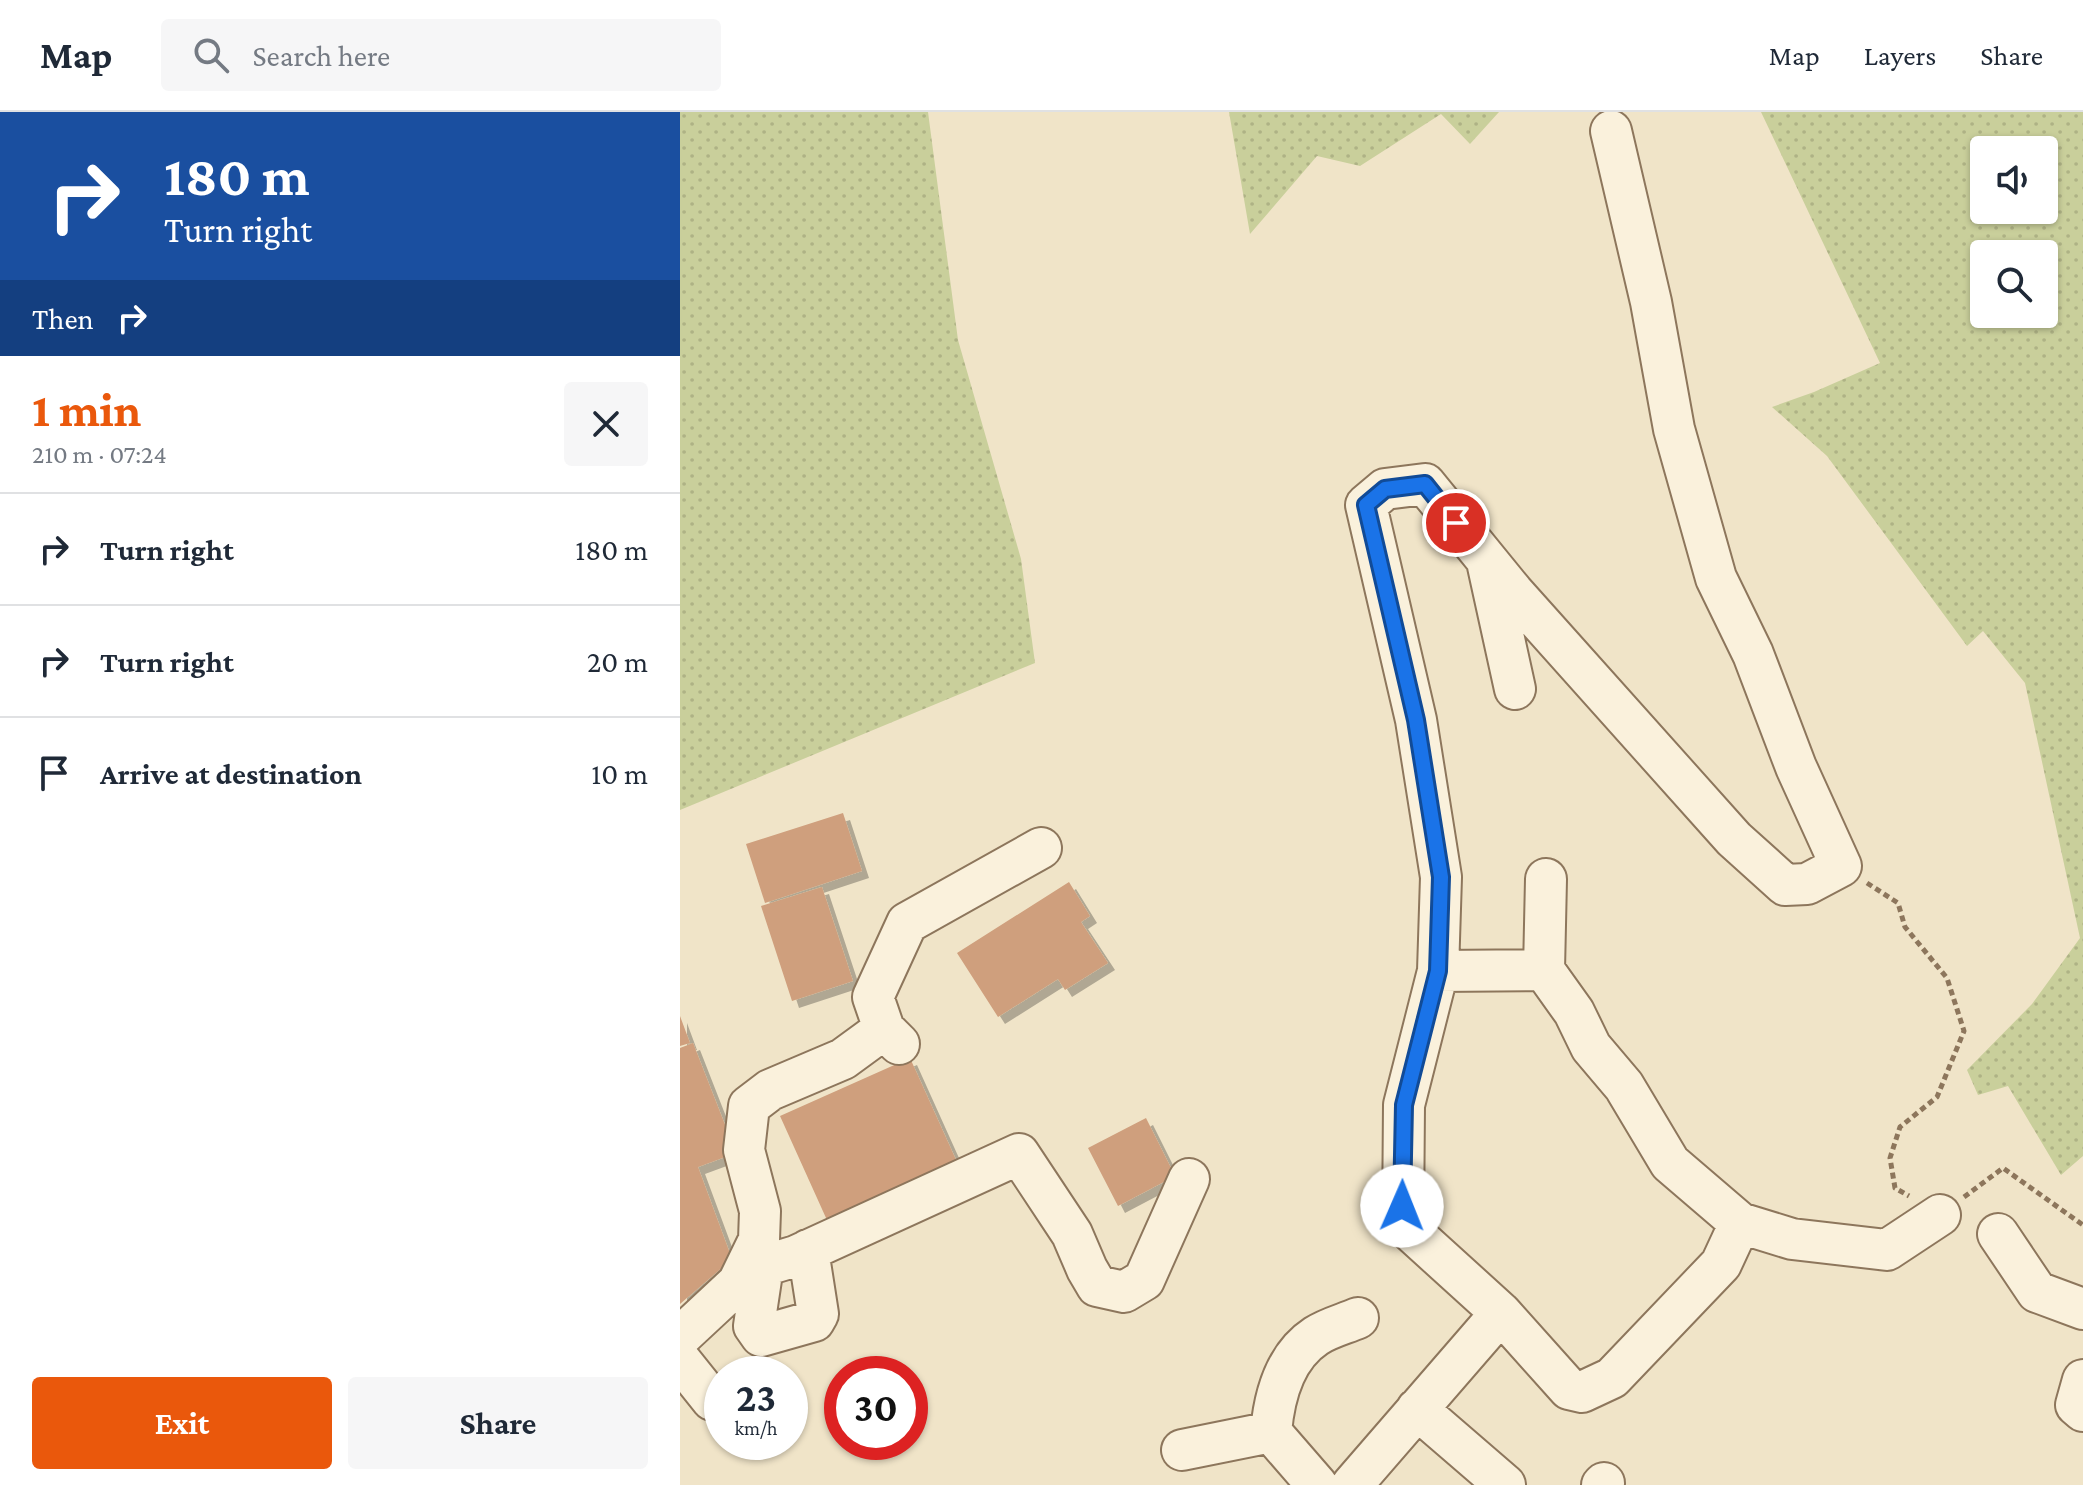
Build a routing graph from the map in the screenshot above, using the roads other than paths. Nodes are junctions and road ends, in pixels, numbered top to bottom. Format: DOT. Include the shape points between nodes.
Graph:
graph roads {
  1 [pos="1611,131"];
  2 [pos="1487,562"];
  3 [pos="1515,689"];
  4 [pos="1041,848"];
  5 [pos="1546,879"];
  6 [pos="1544,970"];
  7 [pos="1438,971"];
  8 [pos="1189,1179"];
  9 [pos="1940,1215"];
  10 [pos="1740,1223"];
  11 [pos="1998,1234"];
  12 [pos="808,1250"];
  13 [pos="755,1266"];
  14 [pos="2083,1309"];
  15 [pos="1501,1313"];
  16 [pos="1358,1318"];
  17 [pos="680,1337"];
  18 [pos="680,1360"];
  19 [pos="2083,1380"];
  20 [pos="704,1390"];
  21 [pos="1417,1409"];
  22 [pos="2083,1411"];
  23 [pos="1273,1416"];
  24 [pos="1182,1450"];
  25 [pos="1317,1485"];
  26 [pos="1352,1485"];
  27 [pos="1505,1485"];
  1 -- 2 [label="street" via="1674,429 1716,578 1841,866 1807,884 1785,885 1734,839"];
  2 -- 3 [label="street"];
  2 -- 7 [label="street" via="1425,484 1385,489 1366,505 1416,720 1441,877"];
  4 -- 13 [label="street" via="907,923 873,997 892,1036 770,1090 749,1106 744,1150 760,1211"];
  5 -- 6 [label="street"];
  6 -- 7 [label="street"];
  6 -- 10 [label="street" via="1670,1163"];
  7 -- 15 [label="street" via="1404,1105 1403,1224"];
  8 -- 12 [label="street" via="1144,1280 1124,1292 1097,1286 1072,1234 1019,1154"];
  9 -- 10 [label="street" via="1887,1250 1792,1239"];
  10 -- 15 [label="street" via="1712,1275 1598,1387 1569,1389"];
  11 -- 14 [label="street" via="2037,1292"];
  12 -- 13 [label="street"];
  12 -- 13 [label="street" via="818,1314 814,1321 761,1336 754,1326"];
  13 -- 17 [label="street"];
  15 -- 21 [label="street"];
  16 -- 23 [label="street" via="1316,1336 1300,1351"];
  18 -- 20 [label="street"];
  19 -- 22 [label="street" via="2076,1405"];
  21 -- 26 [label="street"];
  21 -- 27 [label="street"];
  23 -- 24 [label="street"];
  23 -- 25 [label="street"];
}
